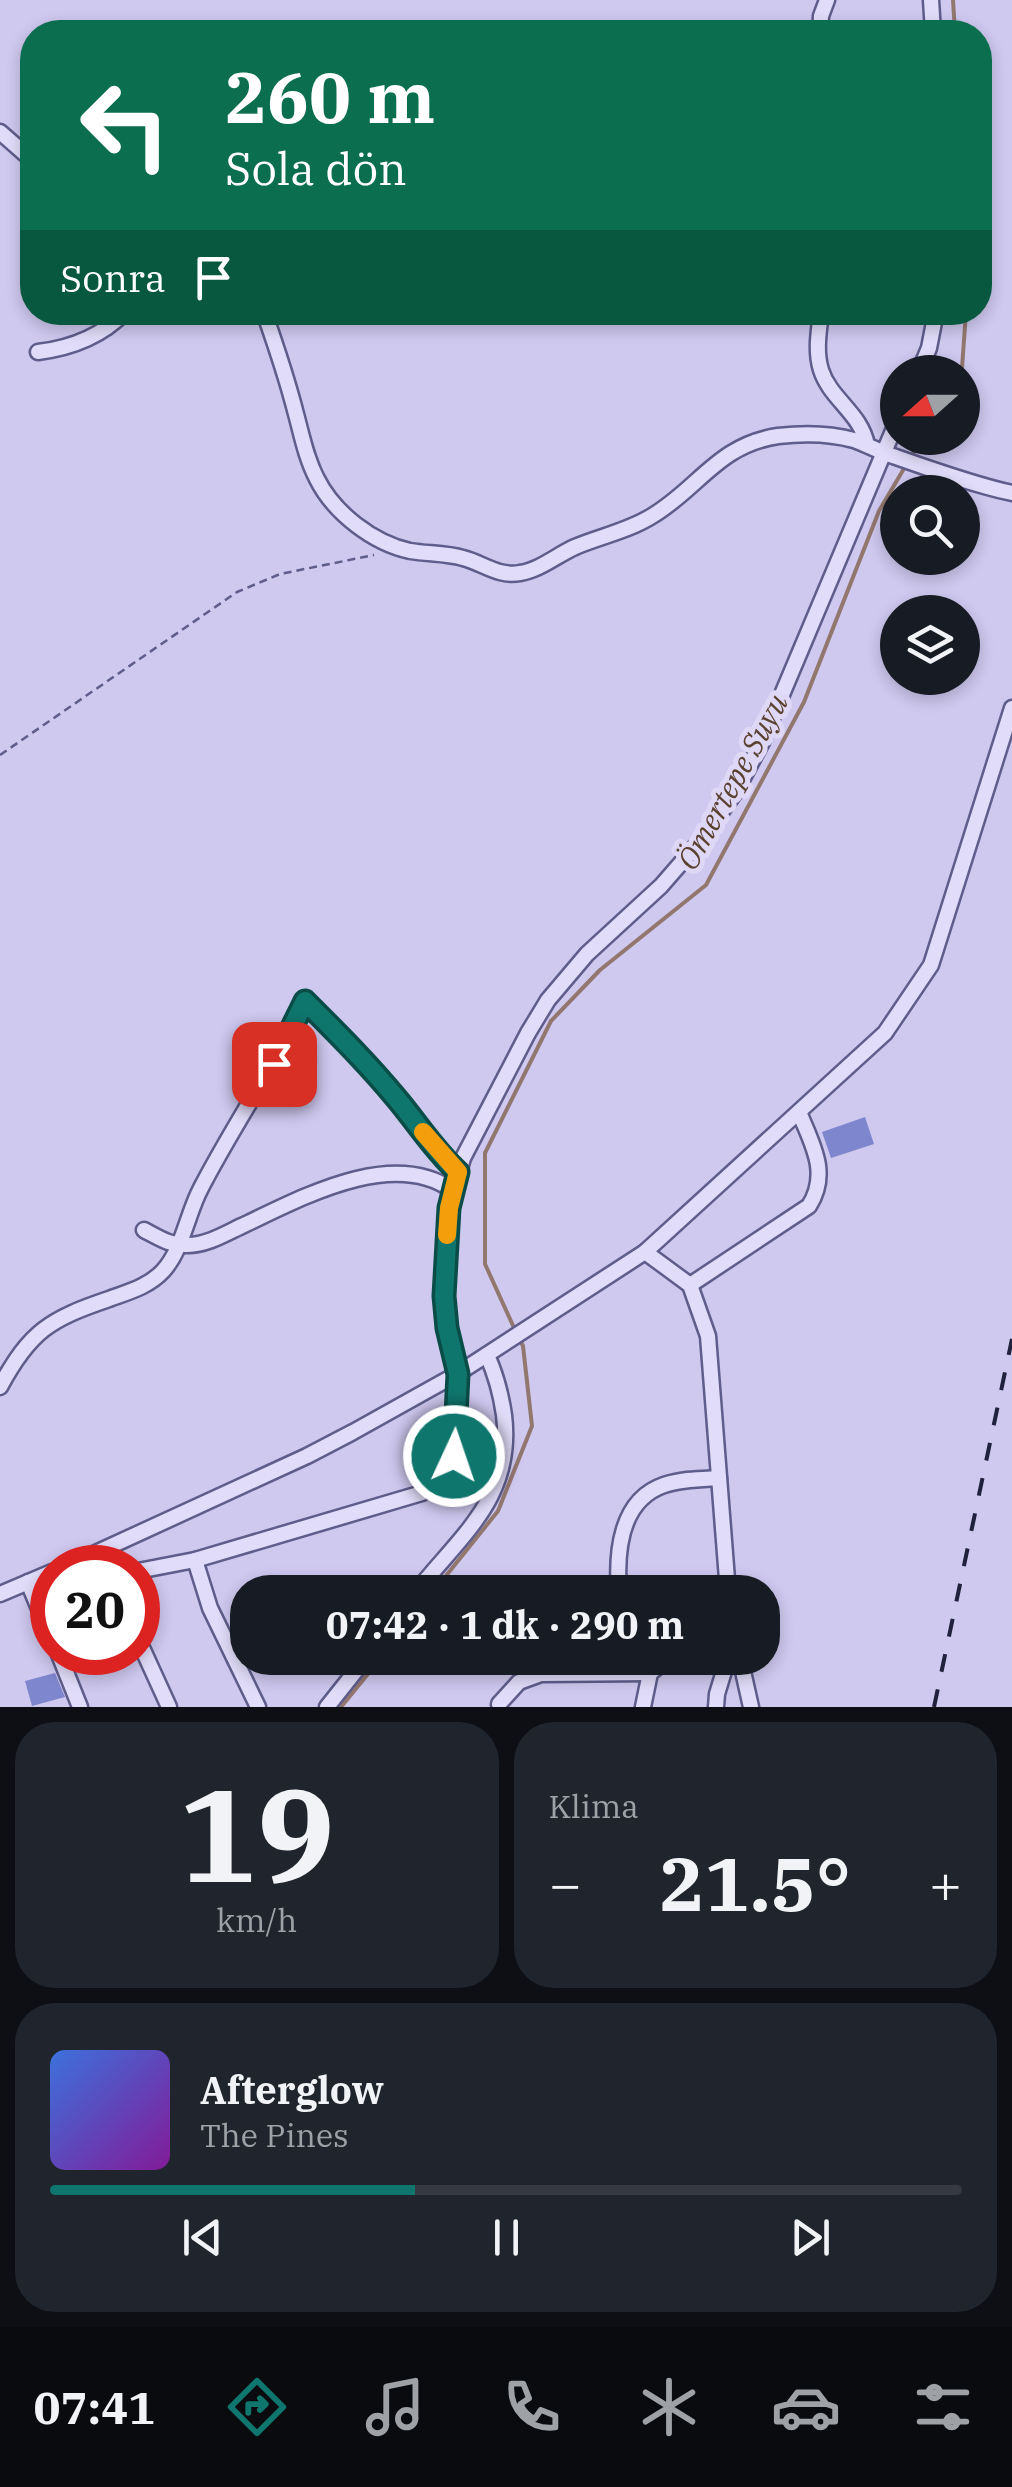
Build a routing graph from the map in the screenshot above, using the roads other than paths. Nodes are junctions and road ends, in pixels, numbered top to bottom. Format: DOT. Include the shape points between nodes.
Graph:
graph roads {
  1 [pos="0,132"];
  2 [pos="20,150"];
  3 [pos="110,325"];
  4 [pos="268,325"];
  5 [pos="820,325"];
  6 [pos="933,325"];
  7 [pos="38,352"];
  8 [pos="926,355"];
  9 [pos="880,449"];
  10 [pos="880,451"];
  11 [pos="881,455"];
  12 [pos="891,455"];
  13 [pos="1012,493"];
  14 [pos="1012,708"];
  15 [pos="799,1112"];
  16 [pos="458,1172"];
  17 [pos="452,1190"];
  18 [pos="144,1230"];
  19 [pos="178,1245"];
  20 [pos="645,1252"];
  21 [pos="690,1286"];
  22 [pos="489,1353"];
  23 [pos="458,1374"];
  24 [pos="0,1387"];
  25 [pos="719,1478"];
  26 [pos="115,1545"];
  27 [pos="195,1560"];
  28 [pos="160,1567"];
  29 [pos="430,1575"];
  30 [pos="619,1575"];
  31 [pos="727,1575"];
  32 [pos="28,1582"];
  33 [pos="30,1587"];
  34 [pos="0,1594"];
  35 [pos="67,1675"];
  36 [pos="154,1675"];
  37 [pos="352,1675"];
  38 [pos="537,1675"];
  39 [pos="650,1675"];
  40 [pos="723,1675"];
  41 [pos="744,1675"];
  42 [pos="500,1704"];
  43 [pos="80,1707"];
  44 [pos="169,1707"];
  45 [pos="258,1707"];
  46 [pos="326,1707"];
  47 [pos="644,1707"];
  48 [pos="716,1707"];
  49 [pos="751,1707"];
  1 -- 2 [label="street"];
  3 -- 7 [label="street" via="78,343"];
  4 -- 10 [label="street" via="307,456 341,512 393,546 468,559 498,572 526,572 657,514 720,460 754,442 836,436"];
  5 -- 9 [label="street" via="821,371"];
  6 -- 8 [label="street"];
  11 -- 16 [label="street" via="736,791 682,864 548,1000"];
  12 -- 13 [label="street"];
  14 -- 15 [label="street" via="931,965 885,1033"];
  15 -- 20 [label="street"];
  15 -- 21 [label="street" via="819,1162 820,1181 809,1206"];
  16 -- 17 [label="street"];
  16 -- 19 [label="street" via="305,1001 198,1193"];
  17 -- 19 [label="street" via="420,1174 367,1178 304,1197 205,1242"];
  17 -- 23 [label="street" via="444,1296"];
  18 -- 19 [label="street"];
  19 -- 24 [label="street" via="145,1285 63,1315 41,1330"];
  20 -- 21 [label="street"];
  20 -- 22 [label="street"];
  21 -- 25 [label="street" via="708,1336"];
  22 -- 23 [label="street"];
  22 -- 29 [label="street" via="506,1429 500,1475 484,1509"];
  23 -- 26 [label="street" via="307,1456"];
  23 -- 27 [label="street" via="454,1456 430,1490"];
  25 -- 30 [label="street" via="674,1482 642,1499 620,1538"];
  25 -- 31 [label="street"];
  27 -- 28 [label="street"];
  27 -- 45 [label="street" via="210,1608"];
  32 -- 33 [label="street"];
  32 -- 34 [label="street"];
  35 -- 43 [label="street"];
  36 -- 44 [label="street"];
  37 -- 46 [label="street"];
  38 -- 42 [label="street" via="519,1682"];
  39 -- 47 [label="street"];
  40 -- 48 [label="street"];
  41 -- 49 [label="street"];
}
